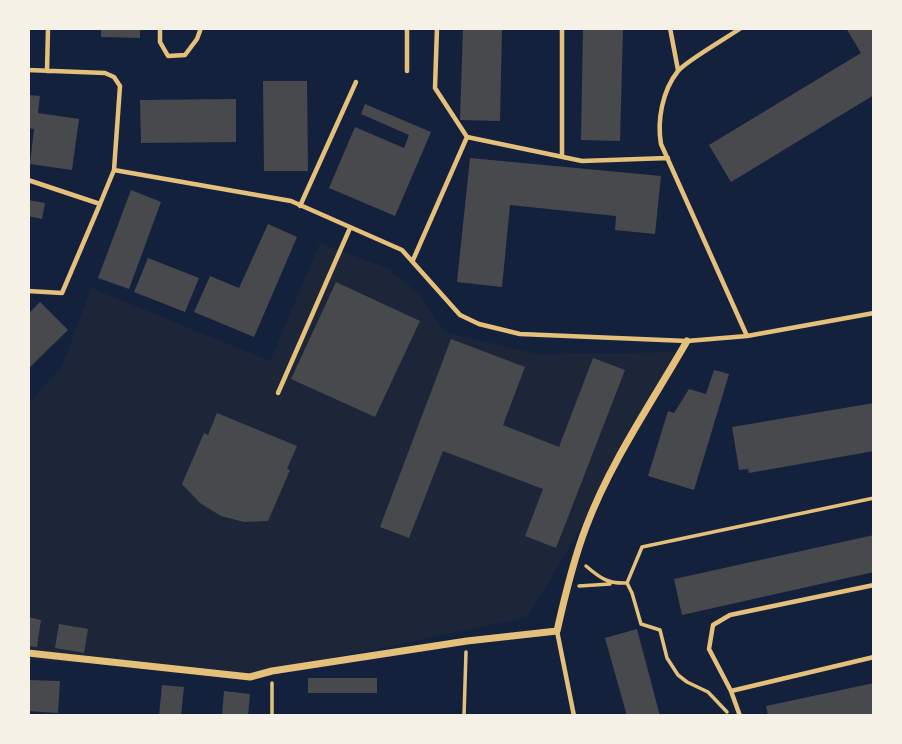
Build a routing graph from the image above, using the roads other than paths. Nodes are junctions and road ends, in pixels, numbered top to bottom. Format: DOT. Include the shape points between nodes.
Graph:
graph roads {
  1 [pos="48,28"];
  2 [pos="160,28"];
  3 [pos="201,28"];
  4 [pos="407,28"];
  5 [pos="437,28"];
  6 [pos="562,28"];
  7 [pos="670,28"];
  8 [pos="741,28"];
  9 [pos="28,70"];
  10 [pos="678,70"];
  11 [pos="47,71"];
  12 [pos="407,71"];
  13 [pos="356,82"];
  14 [pos="467,137"];
  15 [pos="562,157"];
  16 [pos="668,158"];
  17 [pos="114,170"];
  18 [pos="28,180"];
  19 [pos="100,204"];
  20 [pos="300,206"];
  21 [pos="350,228"];
  22 [pos="413,260"];
  23 [pos="28,290"];
  24 [pos="874,313"];
  25 [pos="747,336"];
  26 [pos="687,341"];
  27 [pos="278,394"];
  28 [pos="874,585"];
  29 [pos="557,631"];
  30 [pos="28,653"];
  31 [pos="874,657"];
  32 [pos="731,691"];
  33 [pos="574,716"];
  34 [pos="740,716"];
  1 -- 11 [label="lane"];
  2 -- 3 [label="lane" via="160,42 169,56 185,55"];
  4 -- 12 [label="lane"];
  5 -- 14 [label="lane" via="435,88"];
  6 -- 15 [label="lane"];
  7 -- 10 [label="lane"];
  8 -- 10 [label="lane"];
  9 -- 11 [label="lane"];
  10 -- 16 [label="lane" via="658,125"];
  11 -- 17 [label="lane" via="114,77 120,86"];
  13 -- 20 [label="lane"];
  14 -- 15 [label="lane"];
  14 -- 22 [label="lane"];
  15 -- 16 [label="lane" via="582,161"];
  16 -- 25 [label="lane"];
  17 -- 19 [label="lane"];
  17 -- 20 [label="lane"];
  18 -- 19 [label="lane"];
  19 -- 23 [label="lane" via="62,293"];
  20 -- 21 [label="lane"];
  21 -- 22 [label="lane"];
  21 -- 27 [label="lane"];
  22 -- 26 [label="lane" via="460,315 479,324 520,334"];
  24 -- 25 [label="lane"];
  25 -- 26 [label="lane"];
  26 -- 29 [label="street" via="616,462 587,525"];
  28 -- 32 [label="lane" via="730,615 713,625 709,649"];
  29 -- 30 [label="street" via="250,677"];
  29 -- 33 [label="lane"];
  31 -- 32 [label="lane"];
  32 -- 34 [label="lane"];
}
